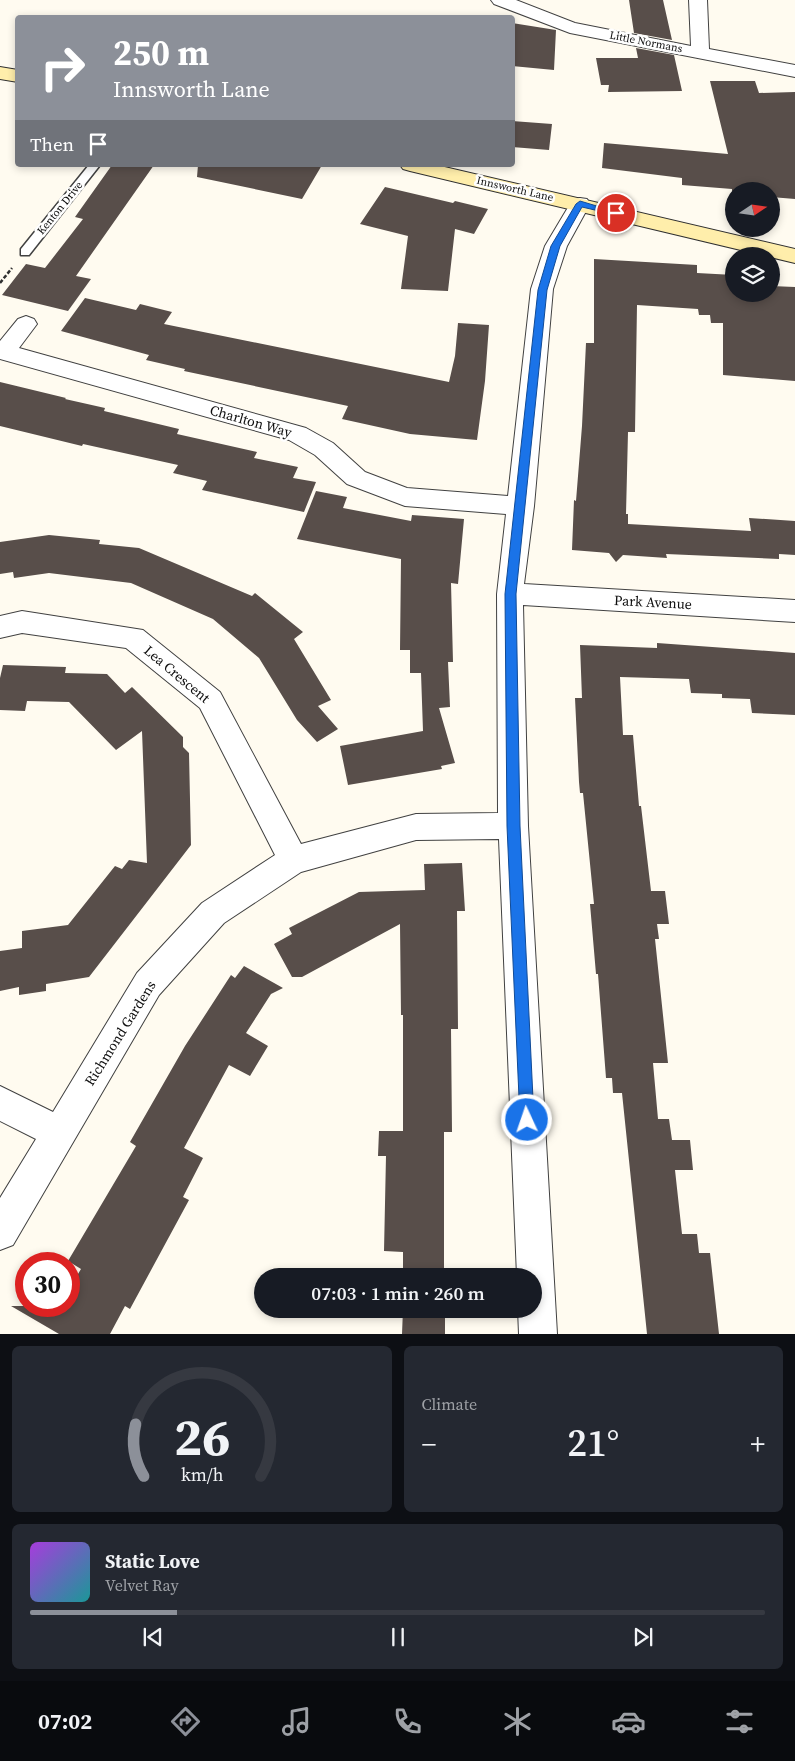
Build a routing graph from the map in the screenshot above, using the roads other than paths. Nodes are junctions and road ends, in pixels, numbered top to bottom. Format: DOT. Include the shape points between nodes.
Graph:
graph roads {
  1 [pos="500,0"];
  2 [pos="698,0"];
  3 [pos="700,53"];
  4 [pos="795,71"];
  5 [pos="0,73"];
  6 [pos="15,76"];
  7 [pos="93,167"];
  8 [pos="419,167"];
  9 [pos="580,204"];
  10 [pos="25,252"];
  11 [pos="795,256"];
  12 [pos="26,324"];
  13 [pos="2,351"];
  14 [pos="520,506"];
  15 [pos="510,594"];
  16 [pos="795,610"];
  17 [pos="0,627"];
  18 [pos="514,826"];
  19 [pos="293,860"];
  20 [pos="0,1103"];
  21 [pos="59,1134"];
  22 [pos="0,1232"];
  23 [pos="538,1334"];
  1 -- 3 [label="street, Little Normans" via="570,28"];
  2 -- 3 [label="street"];
  3 -- 4 [label="street, Little Normans"];
  5 -- 6 [label="street"];
  7 -- 10 [label="lane, Kenton Drive"];
  8 -- 9 [label="street, Innsworth Lane"];
  9 -- 11 [label="street, Innsworth Lane"];
  9 -- 14 [label="street" via="556,246 542,290"];
  12 -- 13 [label="street"];
  13 -- 14 [label="street, Charlton Way" via="297,434 324,449 356,478 404,497"];
  14 -- 15 [label="street"];
  15 -- 16 [label="street, Park Avenue"];
  15 -- 18 [label="street"];
  17 -- 19 [label="street, Lea Crescent" via="22,622 133,638 210,700"];
  18 -- 19 [label="street, Richmond Gardens" via="416,827"];
  18 -- 23 [label="street"];
  19 -- 21 [label="street, Richmond Gardens" via="213,913 148,984"];
  20 -- 21 [label="street"];
  21 -- 22 [label="street, Richmond Gardens"];
}
